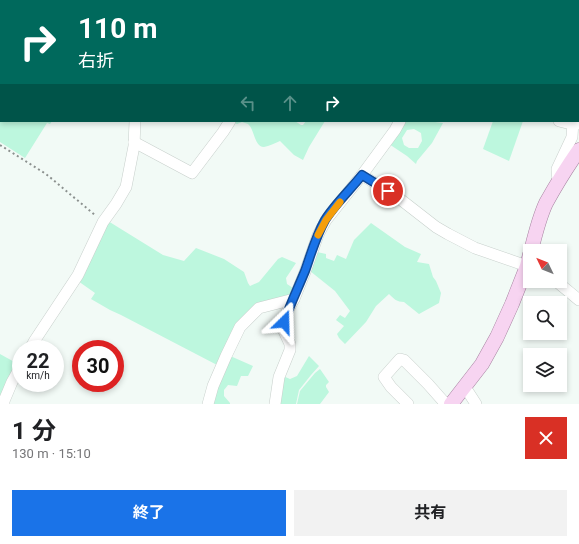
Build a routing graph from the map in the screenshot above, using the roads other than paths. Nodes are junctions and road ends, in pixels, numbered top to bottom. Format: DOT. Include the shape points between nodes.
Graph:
graph roads {
  1 [pos="135,122"];
  2 [pos="229,122"];
  3 [pos="399,122"];
  4 [pos="562,122"];
  5 [pos="575,123"];
  6 [pos="134,142"];
  7 [pos="579,150"];
  8 [pos="362,175"];
  9 [pos="558,182"];
  10 [pos="533,244"];
  11 [pos="523,257"];
  12 [pos="523,274"];
  13 [pos="564,288"];
  14 [pos="294,299"];
  15 [pos="579,300"];
  16 [pos="35,340"];
  17 [pos="12,382"];
  18 [pos="465,387"];
  19 [pos="4,404"];
  20 [pos="208,404"];
  21 [pos="275,404"];
  22 [pos="408,404"];
  23 [pos="447,404"];
  24 [pos="451,404"];
  25 [pos="476,404"];
  1 -- 6 [label="street"];
  2 -- 6 [label="street" via="192,173"];
  3 -- 8 [label="street"];
  4 -- 5 [label="street"];
  5 -- 9 [label="street" via="572,137 557,169"];
  6 -- 16 [label="street" via="126,187 103,222 78,276"];
  7 -- 9 [label="main road"];
  8 -- 11 [label="street" via="400,199 436,227 475,248"];
  8 -- 14 [label="street" via="326,220"];
  9 -- 10 [label="main road" via="546,204"];
  12 -- 18 [label="main road" via="497,337"];
  13 -- 15 [label="street"];
  14 -- 20 [label="street" via="259,308 240,327 213,386"];
  14 -- 21 [label="street" via="284,322 283,329 290,350 279,377"];
  17 -- 19 [label="street"];
  18 -- 24 [label="main road"];
  18 -- 25 [label="street"];
  22 -- 23 [label="street" via="384,376 400,359 404,360"];
}
